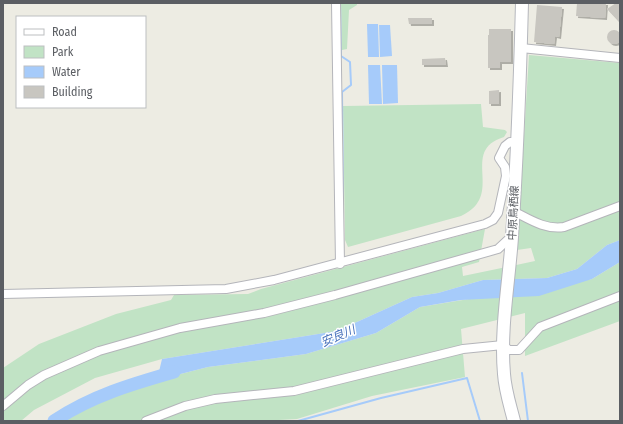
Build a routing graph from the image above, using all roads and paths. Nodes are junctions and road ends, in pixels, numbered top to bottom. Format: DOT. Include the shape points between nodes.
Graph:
graph roads {
  1 [pos="336,3"];
  2 [pos="522,3"];
  3 [pos="521,48"];
  4 [pos="620,58"];
  5 [pos="517,142"];
  6 [pos="620,206"];
  7 [pos="514,211"];
  8 [pos="512,242"];
  9 [pos="340,264"];
  10 [pos="3,294"];
  11 [pos="620,296"];
  12 [pos="504,341"];
  13 [pos="3,406"];
  14 [pos="146,421"];
  15 [pos="514,421"];
  1 -- 9 [label="street"];
  2 -- 3 [label="main road, 中原鳥栖線"];
  3 -- 4 [label="street"];
  3 -- 5 [label="main road, 中原鳥栖線"];
  5 -- 7 [label="main road, 中原鳥栖線"];
  5 -- 9 [label="street" via="510,142 505,146 499,158 505,167 506,176 498,213 493,220"];
  6 -- 7 [label="street" via="555,228 544,226"];
  7 -- 8 [label="main road, 中原鳥栖線"];
  8 -- 12 [label="main road, 中原鳥栖線"];
  8 -- 13 [label="street" via="498,249 335,296 264,313 180,328 99,351 44,375"];
  9 -- 10 [label="street" via="226,289"];
  11 -- 12 [label="street" via="540,327 519,350 509,350"];
  12 -- 14 [label="street" via="294,391 215,399 185,406"];
  12 -- 15 [label="main road, 中原鳥栖線" via="504,374"];
}
